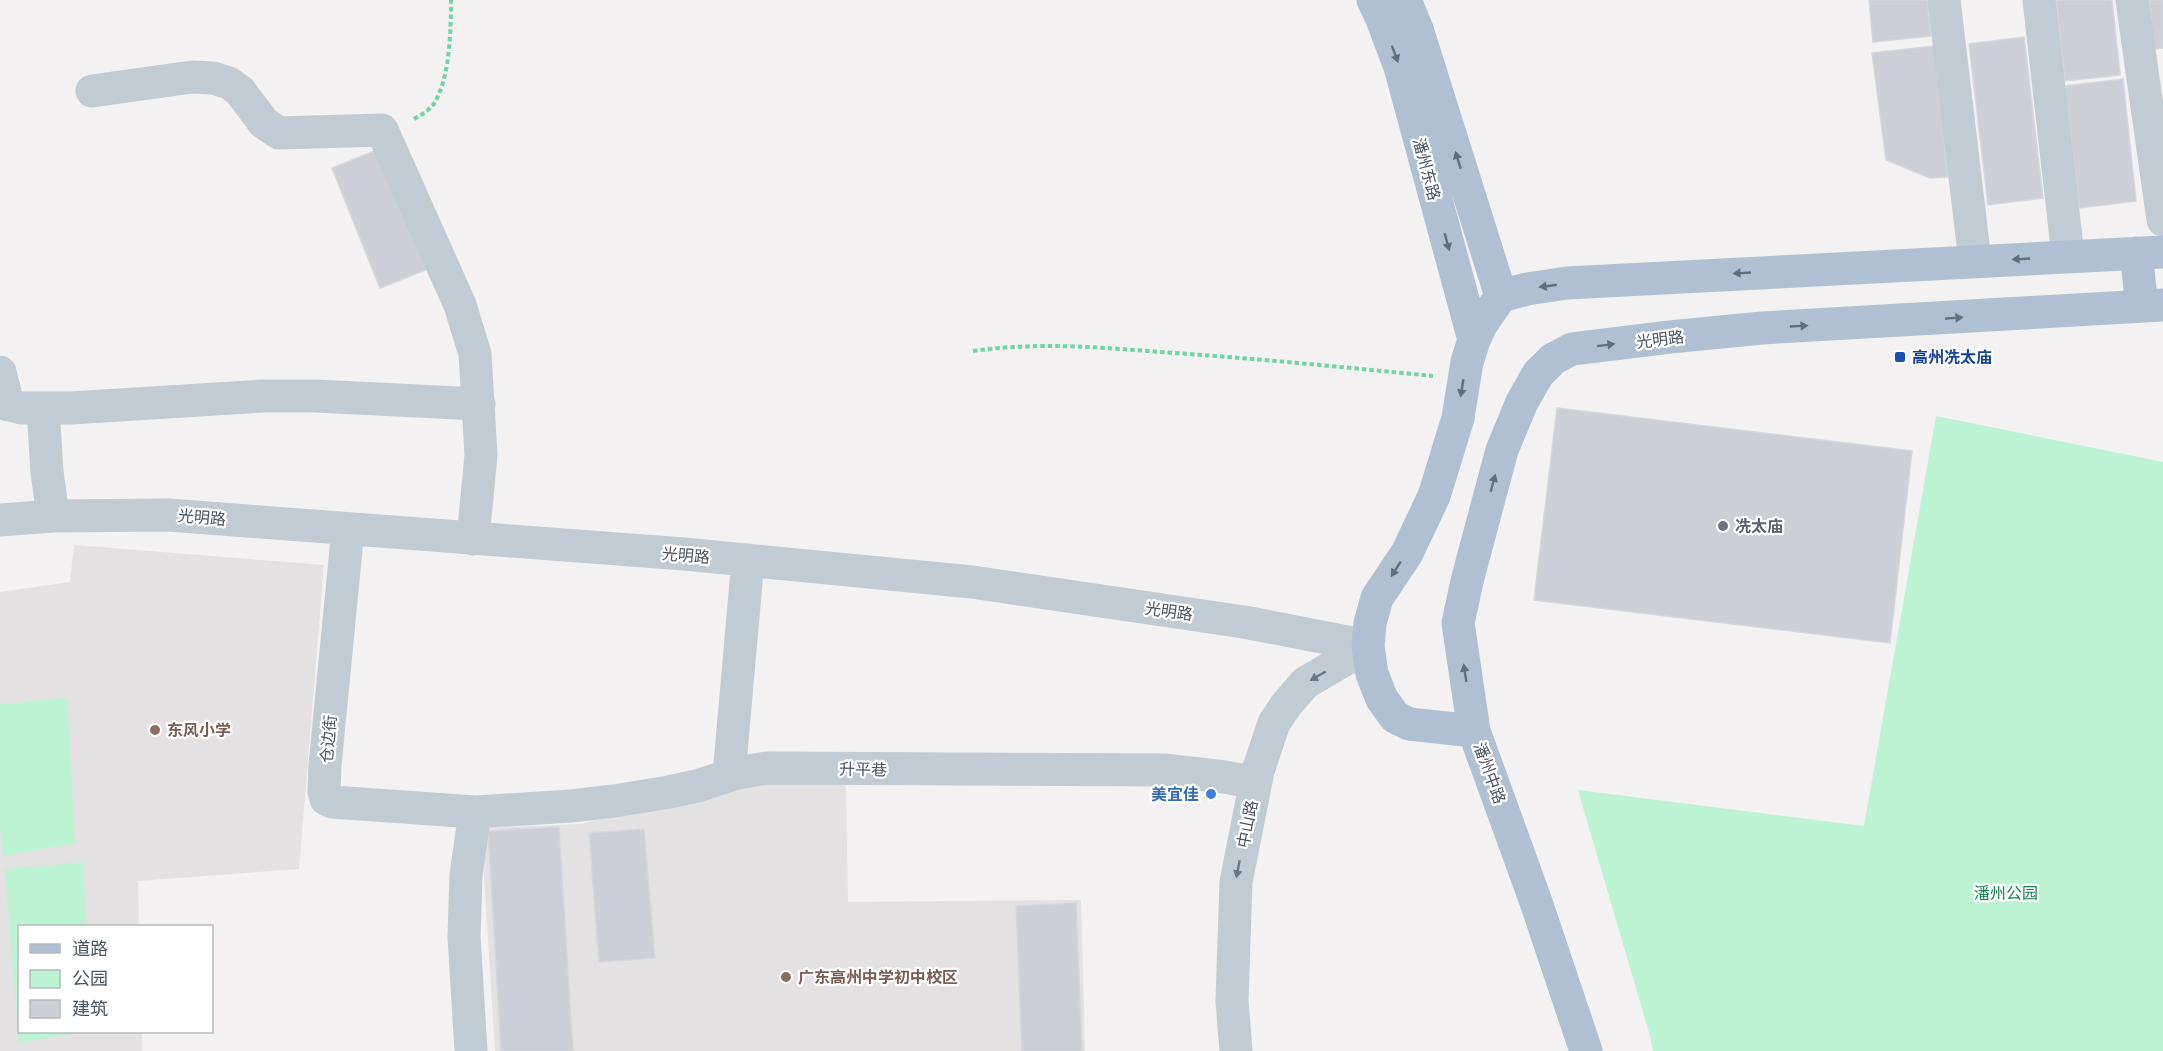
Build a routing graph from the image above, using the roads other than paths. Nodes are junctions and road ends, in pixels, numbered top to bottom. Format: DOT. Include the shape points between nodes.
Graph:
graph roads {
  1 [pos="1944,0"];
  2 [pos="2039,0"];
  3 [pos="2132,0"];
  4 [pos="1399,5"];
  5 [pos="92,91"];
  6 [pos="2163,220"];
  7 [pos="2149,252"];
  8 [pos="2068,256"];
  9 [pos="1975,261"];
  10 [pos="1501,297"];
  11 [pos="2153,305"];
  12 [pos="1474,340"];
  13 [pos="0,372"];
  14 [pos="4,403"];
  15 [pos="480,404"];
  16 [pos="43,408"];
  17 [pos="53,516"];
  18 [pos="0,519"];
  19 [pos="348,530"];
  20 [pos="473,539"];
  21 [pos="748,560"];
  22 [pos="1368,646"];
  23 [pos="1474,731"];
  24 [pos="729,775"];
  25 [pos="1255,783"];
  26 [pos="475,812"];
  27 [pos="471,1051"];
  28 [pos="1236,1051"];
  29 [pos="1586,1051"];
  1 -- 9 [label="street"];
  2 -- 8 [label="street"];
  3 -- 6 [label="street"];
  10 -- 4 [label="main road, 潘州东路, one-way" via="1417,29"];
  4 -- 12 [label="main road, 潘州东路, one-way" via="1400,67"];
  5 -- 15 [label="street" via="192,77 213,78 240,91 264,123 279,133 382,130 463,312 475,354"];
  7 -- 8 [label="main road"];
  7 -- 11 [label="main road"];
  8 -- 9 [label="main road, one-way"];
  9 -- 10 [label="main road, one-way" via="1567,283"];
  10 -- 12 [label="main road, 潘州中路"];
  23 -- 11 [label="main road, 光明路, one-way" via="1458,623 1502,450 1521,402 1538,374 1553,359 1572,349 1762,328"];
  12 -- 22 [label="main road, 潘州中路, one-way" via="1458,418 1434,496 1407,553 1377,598"];
  13 -- 14 [label="street"];
  14 -- 16 [label="street"];
  15 -- 16 [label="street" via="263,396"];
  15 -- 20 [label="street" via="481,455"];
  16 -- 17 [label="street"];
  17 -- 18 [label="street, 光明路"];
  17 -- 19 [label="street, 光明路" via="168,514"];
  19 -- 20 [label="street, 光明路"];
  19 -- 26 [label="street, 仓边街" via="325,765 326,799 335,803"];
  20 -- 21 [label="street, 光明路"];
  21 -- 22 [label="street, 光明路" via="972,582 1244,622"];
  21 -- 24 [label="street"];
  22 -- 23 [label="main road, 潘州中路" via="1372,674 1395,717 1409,724"];
  22 -- 25 [label="street, 中山路, one-way" via="1305,683 1286,705 1274,723"];
  23 -- 29 [label="main road, 潘州中路"];
  24 -- 25 [label="street, 升平巷" via="766,768 1164,770"];
  24 -- 26 [label="street, 升平巷" via="697,786 614,801"];
  25 -- 28 [label="street, 中山路, one-way" via="1236,882 1232,1002"];
  26 -- 27 [label="street" via="464,916"];
}
